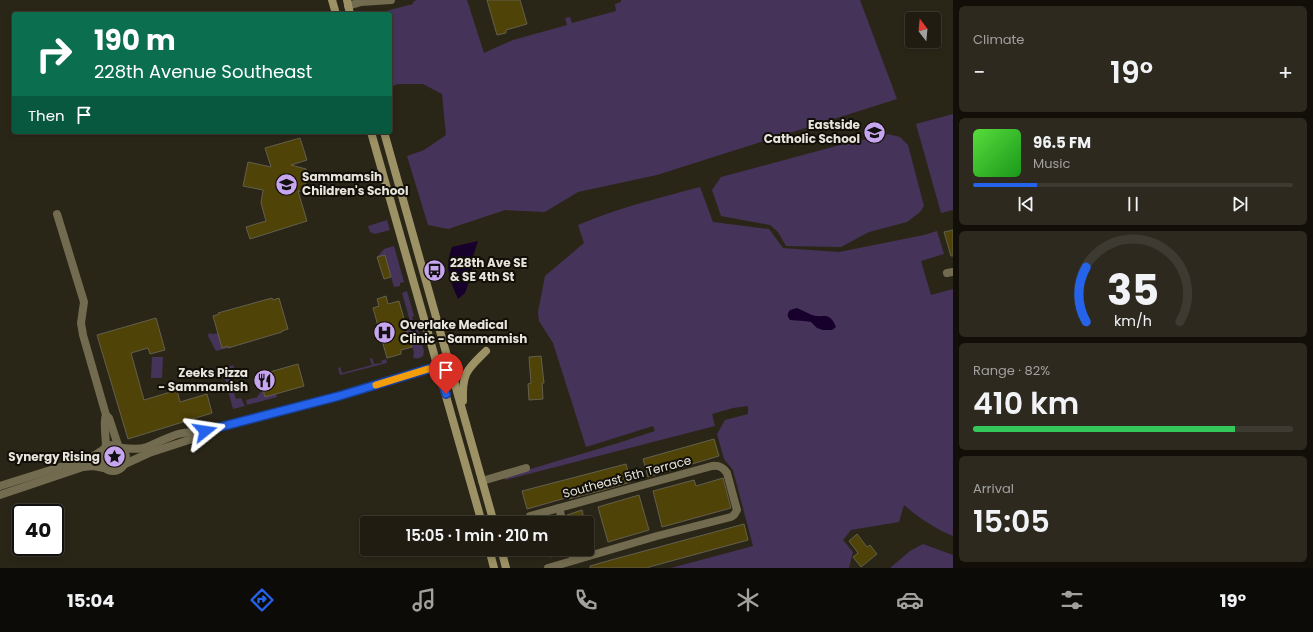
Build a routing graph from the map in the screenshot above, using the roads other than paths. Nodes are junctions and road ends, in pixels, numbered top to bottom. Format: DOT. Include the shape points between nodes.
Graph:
graph roads {
  1 [pos="332,0"];
  2 [pos="391,0"];
  3 [pos="347,3"];
  4 [pos="335,12"];
  5 [pos="372,134"];
  6 [pos="385,134"];
  7 [pos="57,214"];
  8 [pos="486,351"];
  9 [pos="438,366"];
  10 [pos="106,415"];
  11 [pos="467,429"];
  12 [pos="199,433"];
  13 [pos="120,447"];
  14 [pos="104,449"];
  15 [pos="125,464"];
  16 [pos="104,468"];
  17 [pos="526,468"];
  18 [pos="482,481"];
  19 [pos="0,486"];
  20 [pos="0,495"];
  21 [pos="559,508"];
  22 [pos="480,516"];
  23 [pos="492,516"];
  24 [pos="530,516"];
  25 [pos="561,516"];
  26 [pos="491,556"];
  27 [pos="503,556"];
  28 [pos="573,556"];
  29 [pos="574,560"];
  30 [pos="494,568"];
  31 [pos="506,568"];
  32 [pos="548,568"];
  1 -- 4 [label="main road"];
  2 -- 3 [label="street"];
  5 -- 9 [label="main road"];
  6 -- 11 [label="main road"];
  7 -- 10 [label="street" via="84,302 81,323 83,335"];
  8 -- 11 [label="main road" via="466,372 462,383"];
  9 -- 12 [label="street" via="339,396"];
  9 -- 22 [label="main road"];
  10 -- 13 [label="street"];
  10 -- 14 [label="street"];
  11 -- 18 [label="main road"];
  12 -- 13 [label="street" via="190,431 146,447"];
  12 -- 15 [label="street" via="192,439"];
  13 -- 14 [label="street" via="110,445"];
  13 -- 15 [label="street" via="126,456"];
  14 -- 16 [label="street" via="99,456"];
  14 -- 19 [label="street" via="92,457"];
  15 -- 16 [label="street" via="117,471"];
  16 -- 20 [label="street" via="83,467"];
  17 -- 18 [label="street"];
  18 -- 23 [label="main road"];
  21 -- 24 [label="street, Southeast 5th Terrace"];
  21 -- 25 [label="street"];
  21 -- 29 [label="street, Southeast 5th Terrace" via="712,466 724,468 727,473 737,510 734,515"];
  26 -- 30 [label="main road"];
  27 -- 31 [label="main road"];
  28 -- 29 [label="street"];
  29 -- 32 [label="street"];
}
